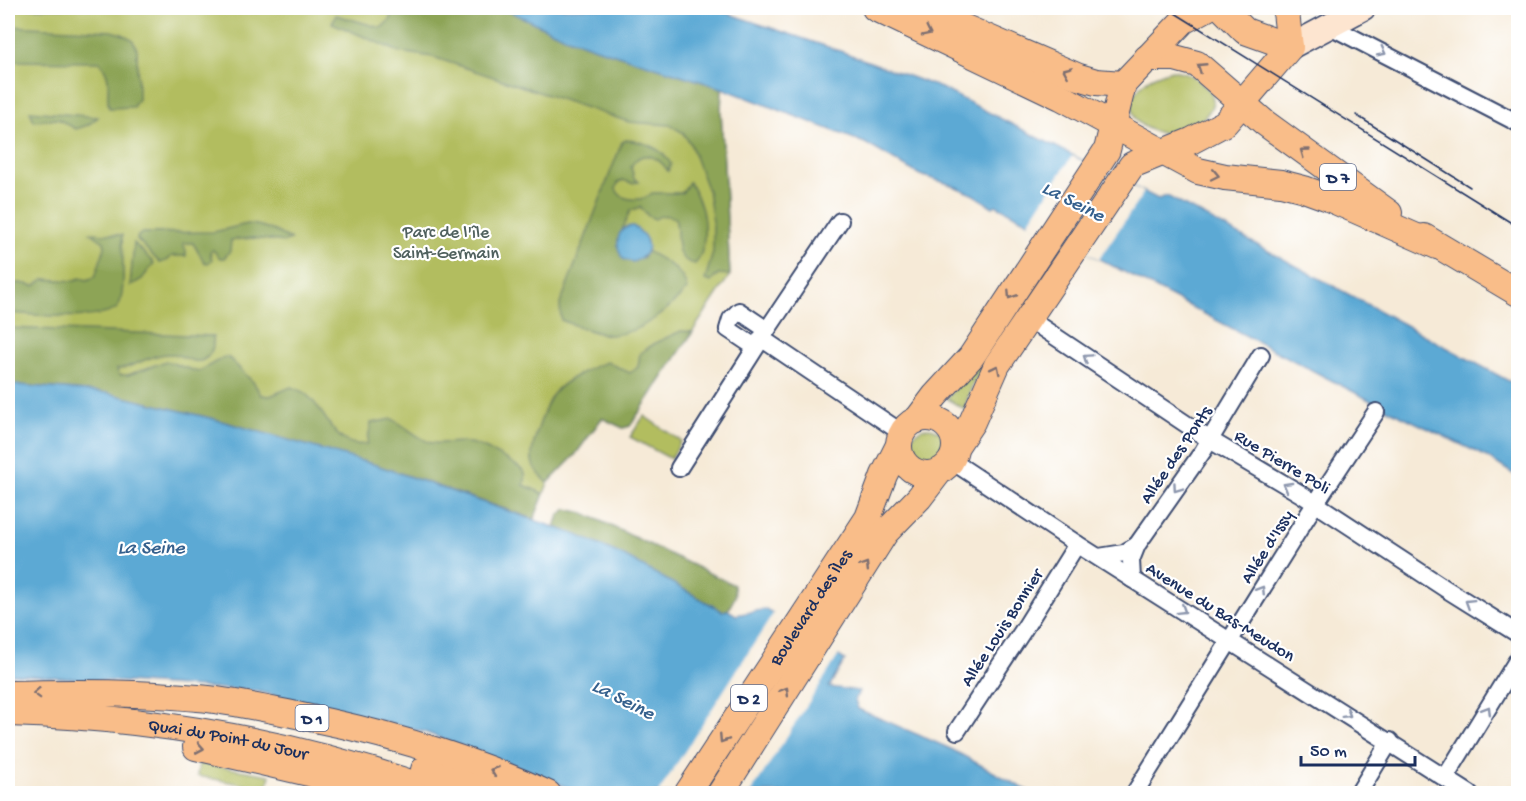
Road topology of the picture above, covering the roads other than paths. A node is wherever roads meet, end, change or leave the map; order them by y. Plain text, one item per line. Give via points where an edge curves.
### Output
1 (875, 8) edge
2 (919, 8) edge
3 (1207, 8) edge
4 (1222, 8) edge
5 (1284, 8) edge
6 (1363, 8) edge
7 (1330, 26) junction
8 (1290, 47) junction
9 (1147, 58) junction
10 (1123, 84) junction
11 (1243, 103) junction
12 (1518, 123) edge
13 (1112, 125) junction
14 (1162, 152) junction
15 (840, 221) dead end
16 (1437, 246) junction
17 (1518, 293) edge
18 (1029, 319) junction
19 (761, 339) junction
20 (1262, 355) dead end
21 (1376, 412) dead end
22 (906, 433) junction
23 (1210, 440) junction
24 (949, 460) junction
25 (679, 468) dead end
26 (1316, 504) junction
27 (1077, 544) junction
28 (1137, 545) junction
29 (1099, 557) junction
30 (1132, 579) junction
31 (1518, 634) edge
32 (1231, 640) junction
33 (1518, 659) edge
34 (66, 692) junction
35 (12, 707) edge
36 (957, 731) dead end
37 (1390, 741) junction
38 (1445, 778) junction
39 (372, 794) edge
40 (443, 794) edge
41 (491, 794) edge
42 (548, 794) edge
43 (687, 794) edge
44 (720, 794) edge
45 (1134, 794) edge
46 (1358, 794) edge
47 (1470, 794) edge

1 -> 13 main road
10 -> 2 main road via 1079,77
3 - 9 main road via 1183,21
4 - 8 main road via 1245,31
5 - 8 main road
6 - 7 main road
7 - 8 main road
7 -> 12 street
8 - 11 main road
9 - 10 main road
11 -> 9 main road via 1197,64 1175,58
10 - 13 main road
11 - 14 main road via 1217,128
16 -> 11 main road, D 7 via 1276,132
13 - 14 main road
13 -> 22 main road, Boulevard des Îles / D 2 via 1107,150 971,357
14 -> 16 main road via 1208,174 1281,183 1326,196
14 - 18 main road, Boulevard des Îles via 1132,165
15 - 19 street
16 - 17 main road, D 7
23 -> 18 street, Rue Pierre Poli
24 -> 18 main road, Boulevard des Îles via 998,366
19 - 22 street
19 - 25 street
20 - 23 street, Allée des Ponts
21 - 26 street, Allée d'Issy
22 - 24 main road via 928,418 948,426 954,435
22 - 24 main road via 900,454 911,470 930,475
22 -> 43 main road, Boulevard des Îles / D 2 via 868,518
26 -> 23 street, Rue Pierre Poli
23 -> 28 street, Allée des Ponts
24 - 27 street, Avenue du Bas-Meudon
44 -> 24 main road, Boulevard des Îles / D 2 via 885,533
31 -> 26 street, Rue Pierre Poli
32 -> 26 street, Allée d'Issy
27 - 29 street, Avenue du Bas-Meudon
27 - 36 street, Allée Louis Bonnier
28 - 29 street via 1124,553
28 - 30 street, Allée des Ponts via 1131,560
29 - 30 street, Avenue du Bas-Meudon
30 -> 32 street, Avenue du Bas-Meudon
32 -> 37 street, Avenue du Bas-Meudon
32 - 45 street, Allée d'Issy
38 -> 33 street
34 -> 35 main road, D 1
34 - 41 main road, D 1 via 80,701 205,715 283,729
42 -> 34 main road, D 1 via 431,748 314,718 200,698
35 -> 39 main road via 49,727 221,752 309,773
35 - 40 main road, Quai du Point du Jour / D 1 via 237,737 326,756
37 - 38 street, Avenue du Bas-Meudon
37 - 46 street
38 - 47 street, Avenue du Bas-Meudon

